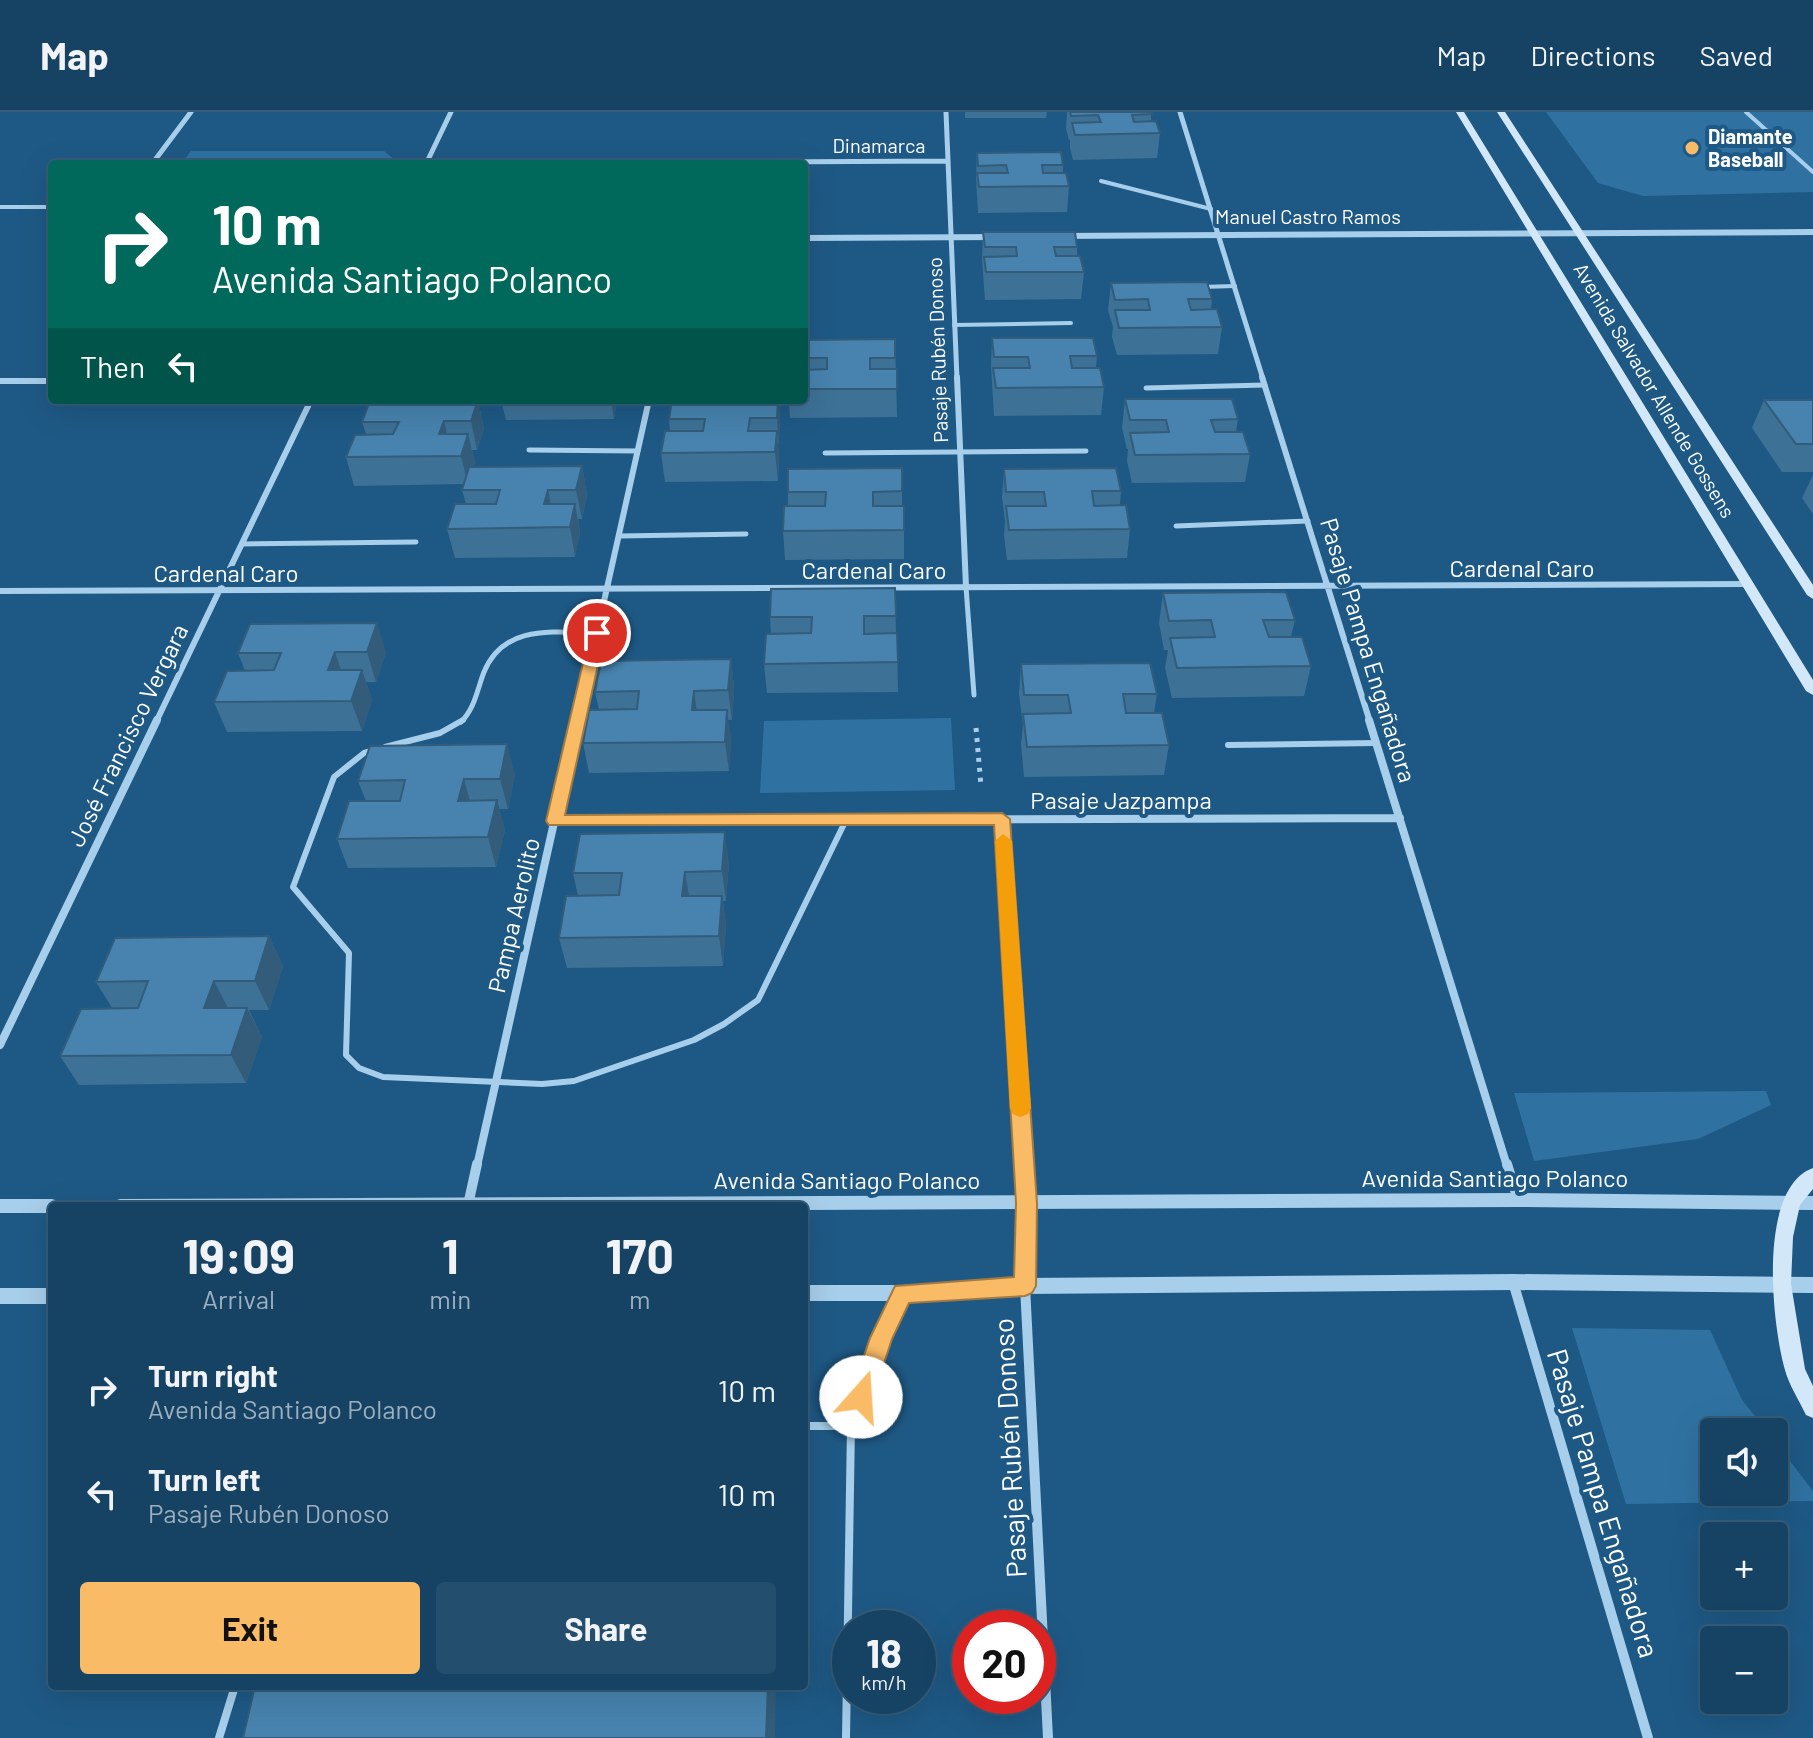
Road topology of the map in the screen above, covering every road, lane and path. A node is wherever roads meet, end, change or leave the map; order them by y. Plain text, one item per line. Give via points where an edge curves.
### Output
1 (191, 112) edge
2 (451, 112) edge
3 (946, 112) edge
4 (1180, 112) edge
5 (1460, 112) edge
6 (1501, 112) edge
7 (1746, 112) edge
8 (155, 160) edge
9 (428, 160) edge
10 (948, 161) junction
11 (808, 162) edge
12 (1813, 172) edge
13 (1101, 181) dead end
14 (0, 207) edge
15 (48, 207) edge
16 (1211, 209) junction
17 (1813, 232) edge
18 (1533, 233) junction
19 (1580, 233) junction
20 (1219, 235) junction
21 (1045, 236) edge
22 (951, 237) junction
23 (1014, 237) edge
24 (808, 238) edge
25 (1235, 286) junction
26 (1188, 287) edge
27 (1071, 323) dead end
28 (954, 325) junction
29 (0, 381) edge
30 (48, 381) edge
31 (1265, 385) junction
32 (1146, 388) dead end
33 (309, 404) edge
34 (648, 404) edge
35 (529, 450) dead end
36 (960, 450) junction
37 (638, 451) junction
38 (1086, 451) dead end
39 (825, 453) dead end
40 (1308, 521) junction
41 (1176, 526) dead end
42 (746, 534) dead end
43 (619, 536) junction
44 (416, 542) dead end
45 (242, 544) junction
46 (1748, 584) junction
47 (1327, 586) junction
48 (966, 587) junction
49 (607, 588) junction
50 (220, 589) junction
51 (0, 591) edge
52 (1813, 595) edge
53 (597, 633) junction
54 (1813, 691) edge
55 (974, 695) joint
56 (1376, 743) junction
57 (1228, 745) dead end
58 (1400, 818) junction
59 (983, 819) junction
60 (1002, 819) junction
61 (846, 820) junction
62 (555, 821) junction
63 (0, 1045) edge
64 (496, 1084) junction
65 (1813, 1176) edge
66 (1518, 1200) junction
67 (469, 1202) edge
68 (1791, 1202) junction
69 (1027, 1203) junction
70 (1813, 1203) edge
71 (808, 1204) edge
72 (0, 1206) edge
73 (48, 1206) edge
74 (1513, 1282) junction
75 (1781, 1284) junction
76 (1813, 1285) edge
77 (1025, 1286) junction
78 (808, 1293) edge
79 (902, 1293) junction
80 (0, 1296) edge
81 (48, 1296) edge
82 (1813, 1408) edge
83 (808, 1426) edge
84 (851, 1426) junction
85 (234, 1690) edge
86 (219, 1738) edge
87 (846, 1738) edge
88 (1048, 1738) edge
89 (1648, 1738) edge

1 - 8 street
2 - 9 street
3 - 10 street, Pasaje Rubén Donoso
4 - 16 street, Pasaje Pampa Engañadora
5 - 18 main road, Avenida Salvador Allende Gossens
6 - 19 main road, Avenida Salvador Allende Gossens
7 - 12 lane
10 - 11 street, Dinamarca
10 - 22 street, Pasaje Rubén Donoso
13 - 16 lane
14 - 15 street
16 - 20 street, Pasaje Pampa Engañadora
17 - 19 street, Manuel Castro Ramos
18 - 19 street, Manuel Castro Ramos
18 - 20 street, Manuel Castro Ramos
18 - 46 main road, Avenida Salvador Allende Gossens
19 - 52 main road, Avenida Salvador Allende Gossens
20 - 21 street, Manuel Castro Ramos
20 - 25 street, Pasaje Pampa Engañadora
22 - 23 street
22 - 24 street
22 - 28 street, Pasaje Rubén Donoso
25 - 26 lane
25 - 31 street, Pasaje Pampa Engañadora
27 - 28 lane
28 - 36 street, Pasaje Rubén Donoso
29 - 30 street
31 - 32 lane
31 - 40 street, Pasaje Pampa Engañadora
33 - 45 street, José Francisco Vergara
34 - 37 street, Pampa Aerolito
35 - 37 lane
36 - 38 lane
36 - 39 lane
36 - 48 street, Pasaje Rubén Donoso
37 - 43 street, Pampa Aerolito
40 - 41 lane
40 - 47 street, Pasaje Pampa Engañadora
42 - 43 lane
43 - 49 street, Pampa Aerolito
44 - 45 lane
45 - 50 street, José Francisco Vergara
46 - 47 street, Cardenal Caro
46 - 54 main road, Avenida Salvador Allende Gossens
47 - 48 street, Cardenal Caro
47 - 56 street, Pasaje Pampa Engañadora
48 - 49 street, Cardenal Caro
48 - 55 lane
49 - 50 street, Cardenal Caro
49 - 53 street, Pampa Aerolito
50 - 51 street, Cardenal Caro
50 - 63 street, José Francisco Vergara
53 - 62 street, Pampa Aerolito
53 - 64 lane via 530,633 506,639 491,655 466,717 452,728 364,753 334,777 293,887 349,953 346,1055 359,1068 383,1077
55 - 59 path
56 - 57 lane
56 - 58 street, Pasaje Pampa Engañadora
58 - 60 street, Pasaje Jazpampa
58 - 66 street, Pasaje Pampa Engañadora
59 - 60 street, Pasaje Jazpampa
59 - 61 street, Pasaje Jazpampa
60 - 69 street, Pasaje Rubén Donoso
61 - 62 street, Pasaje Jazpampa
61 - 64 lane via 758,1000 694,1040 574,1081
62 - 64 street, Pampa Aerolito
64 - 67 street, Pampa Aerolito
65 - 68 main road
66 - 68 street, Avenida Santiago Polanco
66 - 69 street, Avenida Santiago Polanco
68 - 70 street, Avenida Santiago Polanco
68 - 75 main road
69 - 71 street, Avenida Santiago Polanco
69 - 77 street, Pasaje Rubén Donoso
72 - 73 street
74 - 75 street
74 - 77 street
74 - 89 street, Pasaje Pampa Engañadora
75 - 76 street
75 - 82 main road via 1795,1370
77 - 79 street
77 - 88 street, Pasaje Rubén Donoso
78 - 79 street
79 - 84 lane
80 - 81 street
83 - 84 lane
84 - 87 lane
85 - 86 lane

